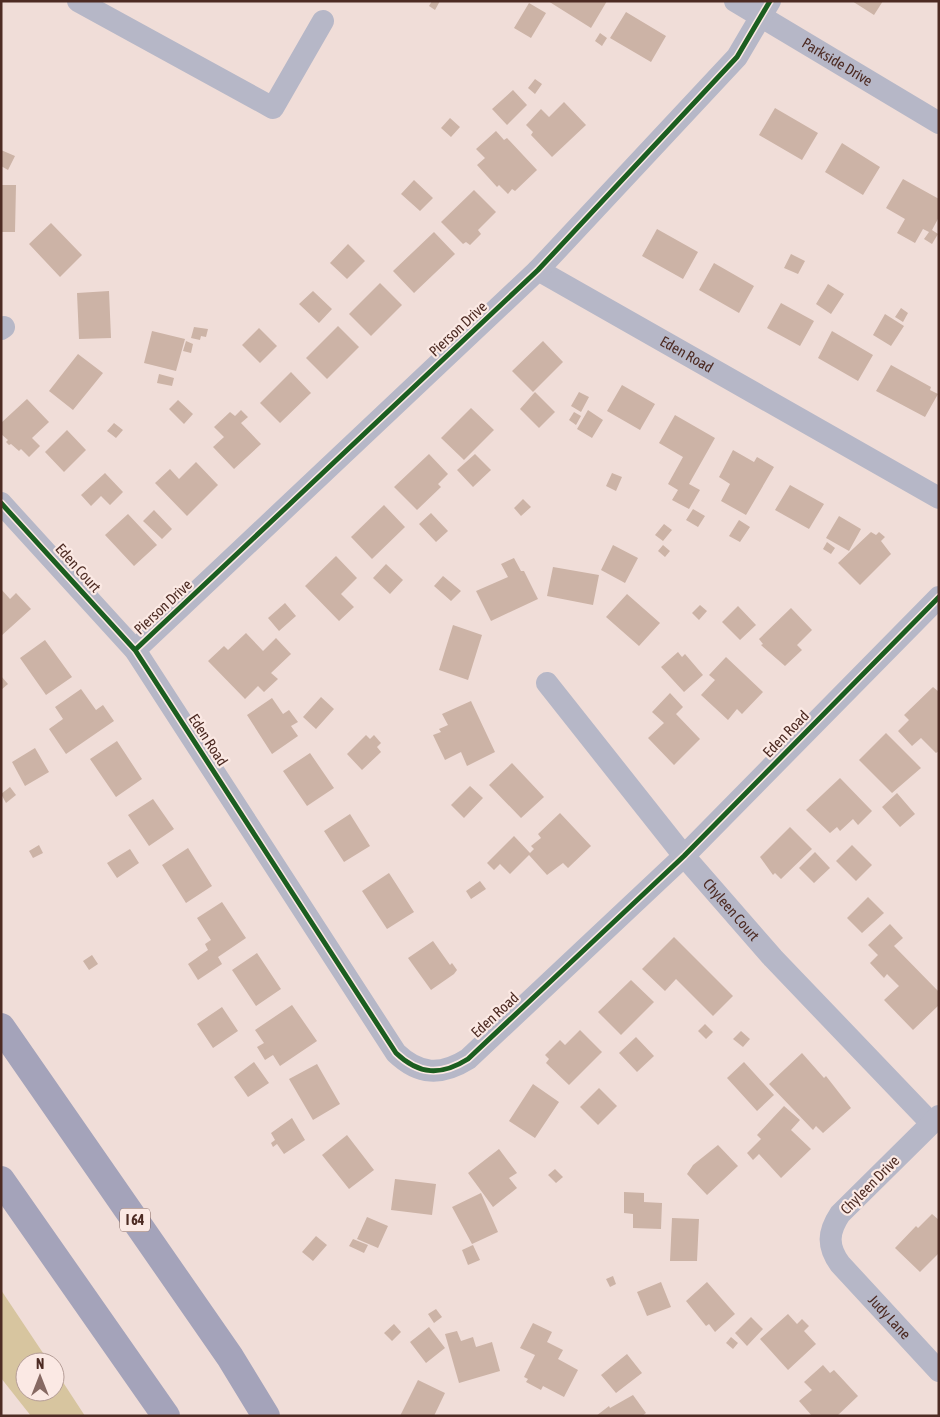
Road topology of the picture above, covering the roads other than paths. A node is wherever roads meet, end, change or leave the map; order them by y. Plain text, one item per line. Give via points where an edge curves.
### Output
1 (78, 1) edge
2 (735, 1) edge
3 (766, 9) edge
4 (323, 20) dead end
5 (939, 124) edge
6 (538, 270) junction
7 (939, 498) edge
8 (1, 503) edge
9 (939, 597) edge
10 (135, 650) junction
11 (547, 683) dead end
12 (684, 856) junction
13 (1, 1027) edge
14 (935, 1120) edge
15 (1, 1180) edge
16 (840, 1264) joint
17 (939, 1371) edge
18 (166, 1416) edge
19 (266, 1416) edge

1 - 4 street via 273,108
2 - 3 street, Parkside Drive
3 - 5 street, Parkside Drive
3 - 6 street, Pierson Drive via 737,57
6 - 7 street, Eden Road
6 - 10 street, Pierson Drive
8 - 10 street, Eden Court
9 - 12 street, Eden Road
10 - 12 street, Eden Road via 396,1053 416,1068 435,1071 468,1059
11 - 12 street, Chyleen Court
12 - 14 street, Chyleen Court via 773,958
13 - 19 highway, I 64 via 230,1357
14 - 16 street, Chyleen Drive via 840,1214 832,1226 832,1252
15 - 18 highway
16 - 17 street, Judy Lane

